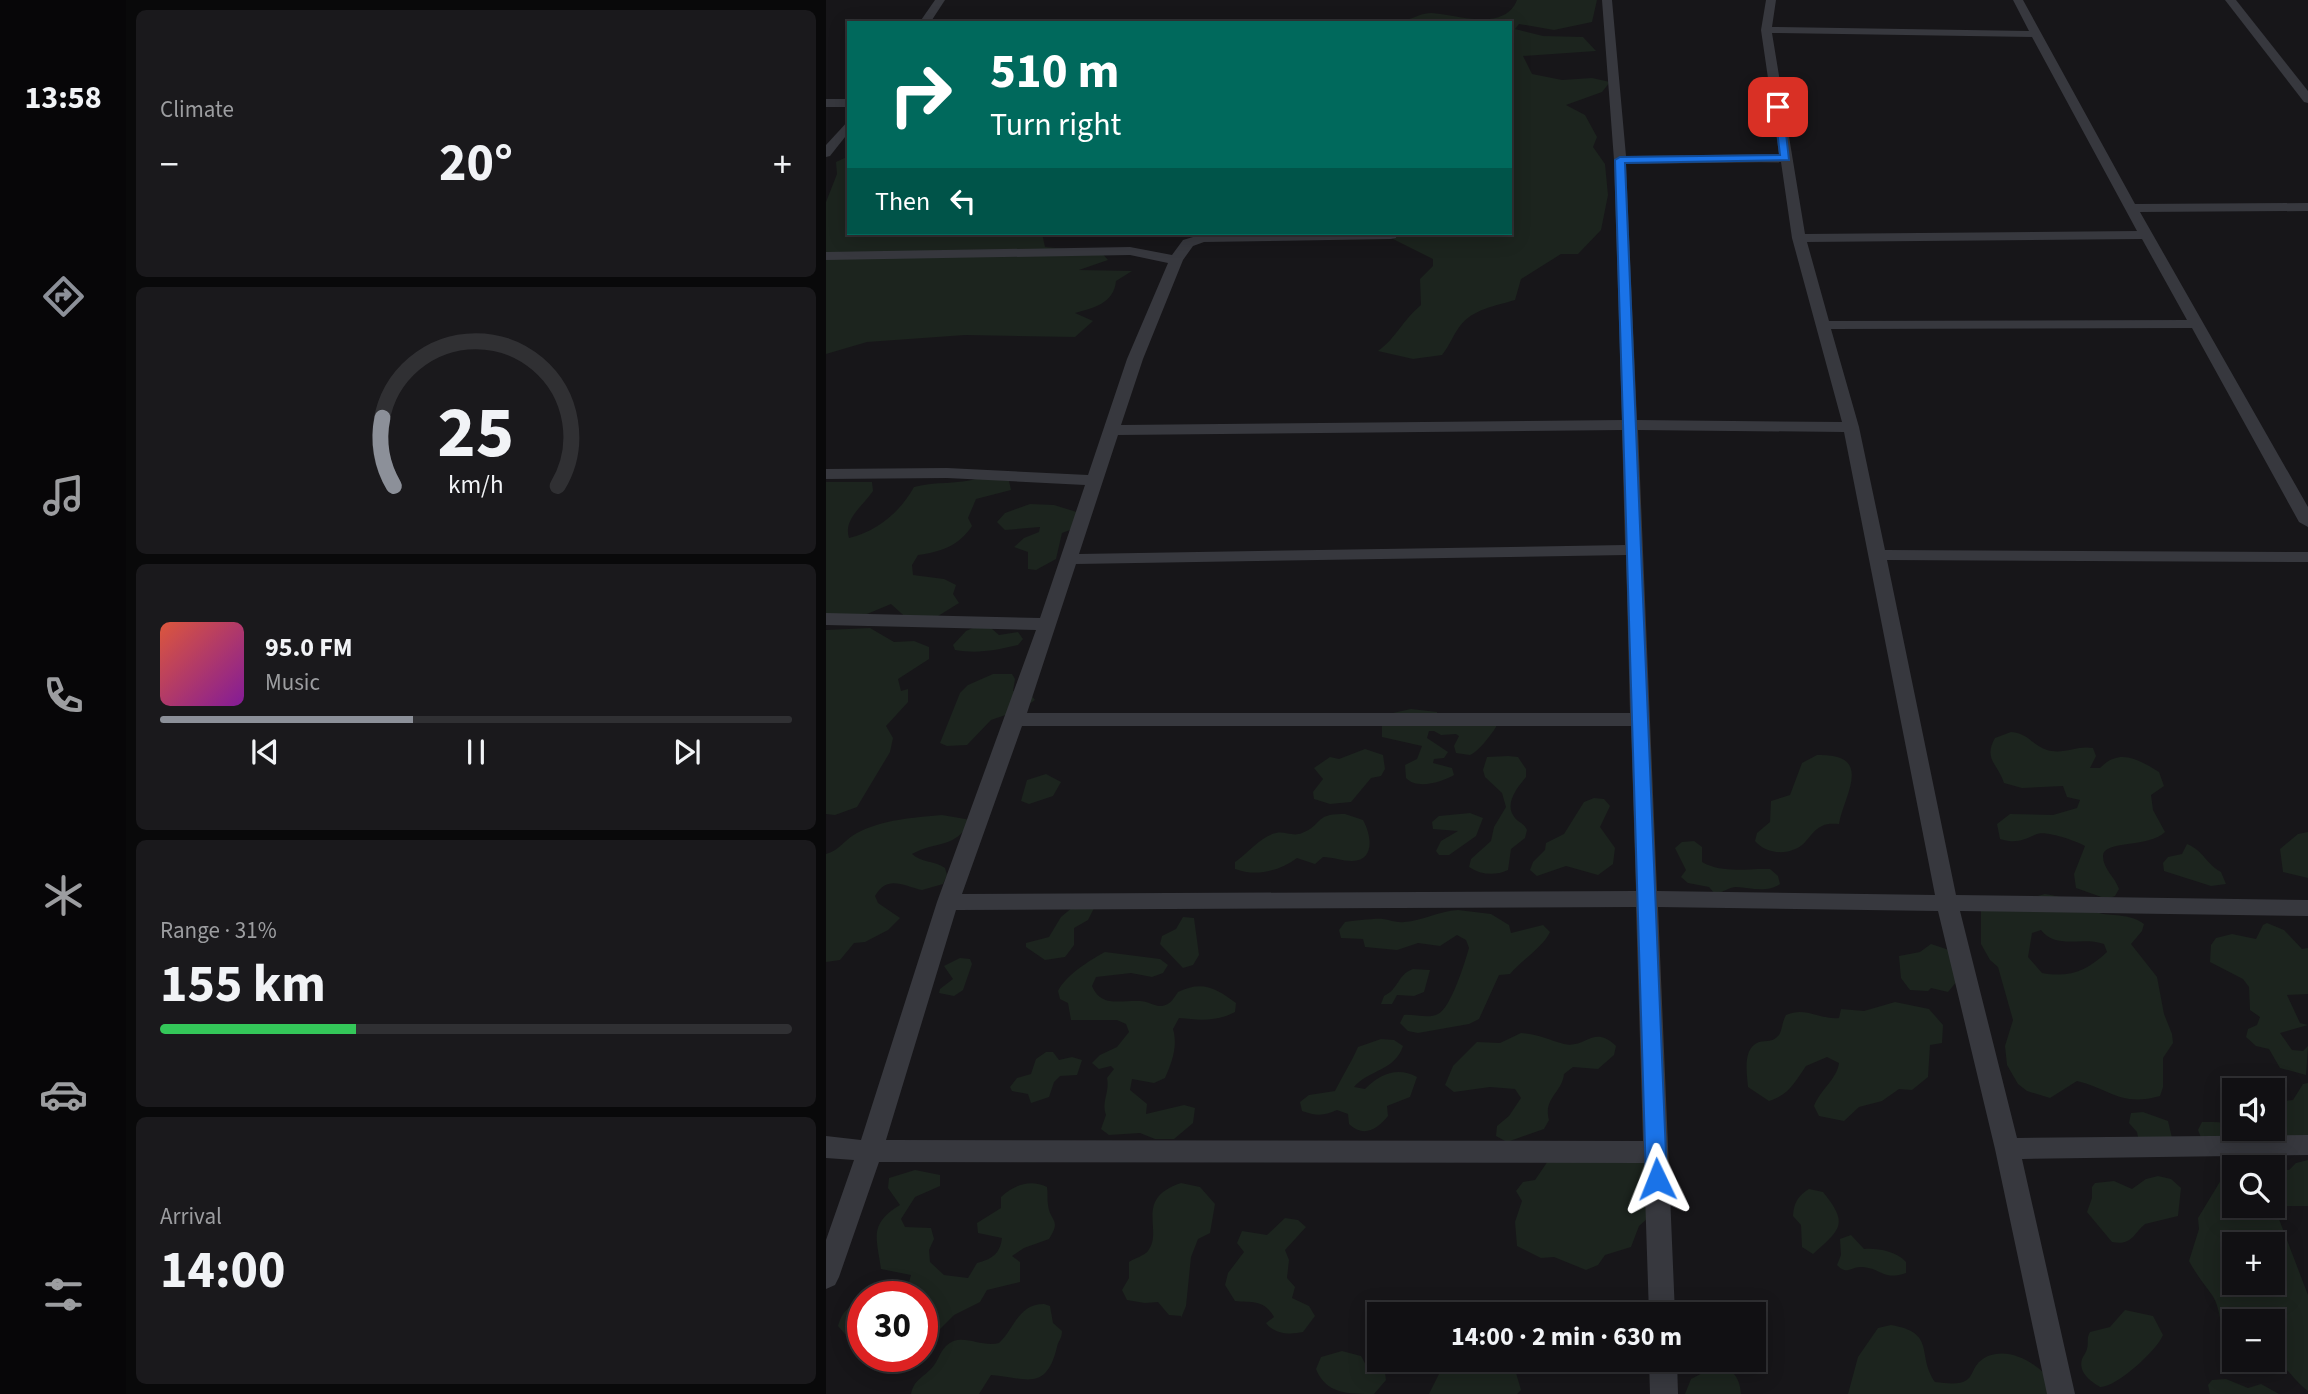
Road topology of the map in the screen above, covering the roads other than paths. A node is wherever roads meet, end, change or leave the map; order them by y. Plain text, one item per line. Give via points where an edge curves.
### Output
1 (940, 0) edge
2 (1606, 0) edge
3 (1771, 0) edge
4 (2018, 0) edge
5 (2230, 0) edge
6 (925, 21) edge
7 (1766, 30) junction
8 (2036, 33) junction
9 (2308, 99) edge
10 (826, 103) edge
11 (847, 103) edge
12 (847, 127) edge
13 (826, 153) edge
14 (1786, 158) junction
15 (1620, 160) junction
16 (2308, 207) edge
17 (2129, 208) junction
18 (1391, 235) dead end
19 (2145, 235) junction
20 (1799, 238) junction
21 (826, 256) edge
22 (1176, 260) junction
23 (2199, 324) junction
24 (1823, 325) junction
25 (1629, 425) junction
26 (1851, 426) junction
27 (1112, 430) junction
28 (826, 474) edge
29 (1094, 480) junction
30 (2308, 522) edge
31 (1634, 550) junction
32 (1879, 555) junction
33 (2308, 557) edge
34 (1067, 559) junction
35 (826, 619) edge
36 (1045, 624) junction
37 (1640, 719) junction
38 (1015, 720) junction
39 (1646, 899) junction
40 (948, 902) junction
41 (1947, 902) junction
42 (2308, 908) edge
43 (2308, 1145) edge
44 (826, 1147) edge
45 (2007, 1149) junction
46 (870, 1151) junction
47 (1656, 1152) junction
48 (826, 1276) edge
49 (1661, 1302) edge
50 (1663, 1372) edge
51 (1664, 1394) edge
52 (2061, 1394) edge

1 - 6 street
2 - 15 street
3 - 7 street
4 - 8 street
5 - 9 street
7 - 8 street
7 - 14 street
8 - 17 street
10 - 11 street
12 - 13 street
14 - 15 street
14 - 20 street
15 - 25 street
16 - 17 street
17 - 19 street
18 - 22 street via 1203,239 1188,243
19 - 20 street
19 - 23 street
20 - 24 street
21 - 22 street via 1130,251
22 - 27 street
23 - 24 street
23 - 30 street
24 - 26 street
25 - 26 street
25 - 27 street
25 - 31 street
26 - 32 street
27 - 29 street
28 - 29 street via 947,472
29 - 34 street
31 - 34 street
31 - 37 street
32 - 33 street
32 - 41 street
34 - 36 street
35 - 36 street
36 - 38 street
37 - 38 street
37 - 39 street
38 - 40 street
39 - 40 street
39 - 41 street
39 - 47 street
40 - 46 street
41 - 42 street
41 - 45 street
43 - 45 street
44 - 46 street
45 - 52 street
46 - 47 street
46 - 48 street
47 - 49 street
50 - 51 street

